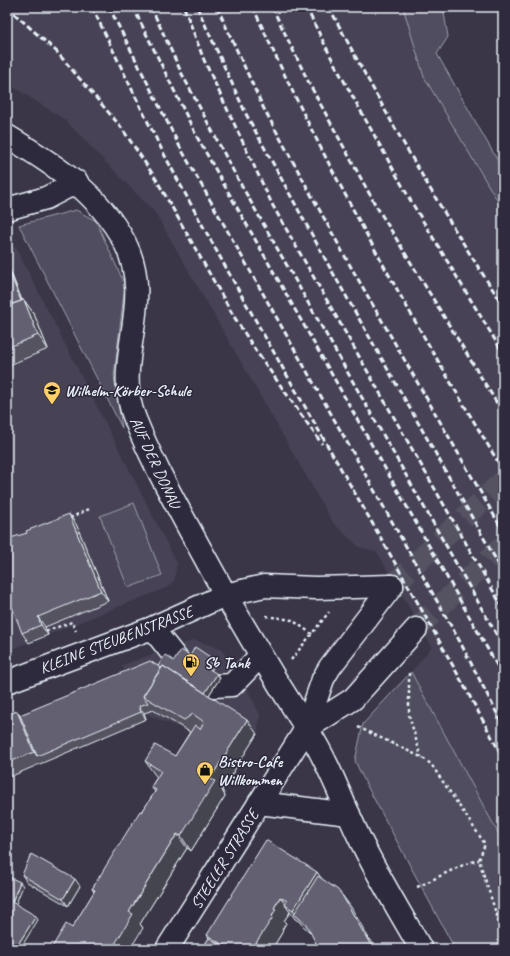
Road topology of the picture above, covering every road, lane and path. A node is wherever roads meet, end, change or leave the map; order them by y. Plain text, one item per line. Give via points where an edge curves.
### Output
1 (7, 136) edge
2 (77, 182) junction
3 (7, 209) edge
4 (90, 509) dead end
5 (69, 518) edge
6 (349, 587) junction
7 (224, 595) junction
8 (262, 615) dead end
9 (72, 622) dead end
10 (152, 628) junction
11 (416, 629) tunnel mouth
12 (46, 631) edge
13 (312, 634) junction
14 (261, 655) junction
15 (179, 662) edge
16 (408, 670) dead end
17 (274, 678) junction
18 (7, 682) edge
19 (214, 686) edge
20 (358, 727) dead end
21 (306, 729) junction
22 (421, 757) junction
23 (259, 803) junction
24 (349, 814) junction
25 (480, 860) junction
26 (417, 887) dead end
27 (503, 935) edge
28 (167, 949) edge
29 (421, 949) edge

1 - 2 street, AUF DER DONAU
2 - 3 street via 46,198
2 - 7 street, AUF DER DONAU via 106,214 124,242 134,265 138,287 128,396 138,427 168,490
4 - 5 path
6 - 7 street via 264,586
6 - 13 path
6 - 21 street, STEELER STRASSE via 392,586 330,667 323,679
7 - 10 street, KLEINE STEUBENSTRASSE
7 - 14 street, AUF DER DONAU
8 - 13 path via 292,620
9 - 12 path
10 - 15 street
10 - 18 street, KLEINE STEUBENSTRASSE
11 - 21 street, STEELER STRASSE via 353,699
13 - 17 path
14 - 17 street, AUF DER DONAU
14 - 19 street via 232,685
16 - 22 path via 409,715
17 - 21 street, AUF DER DONAU
20 - 22 path
21 - 23 street, STEELER STRASSE
21 - 24 street, AUF DER DONAU
22 - 25 path via 431,764 485,844
23 - 24 street
23 - 28 street, STEELER STRASSE
24 - 29 street, AUF DER DONAU via 359,838
25 - 26 path via 466,863
25 - 27 path

